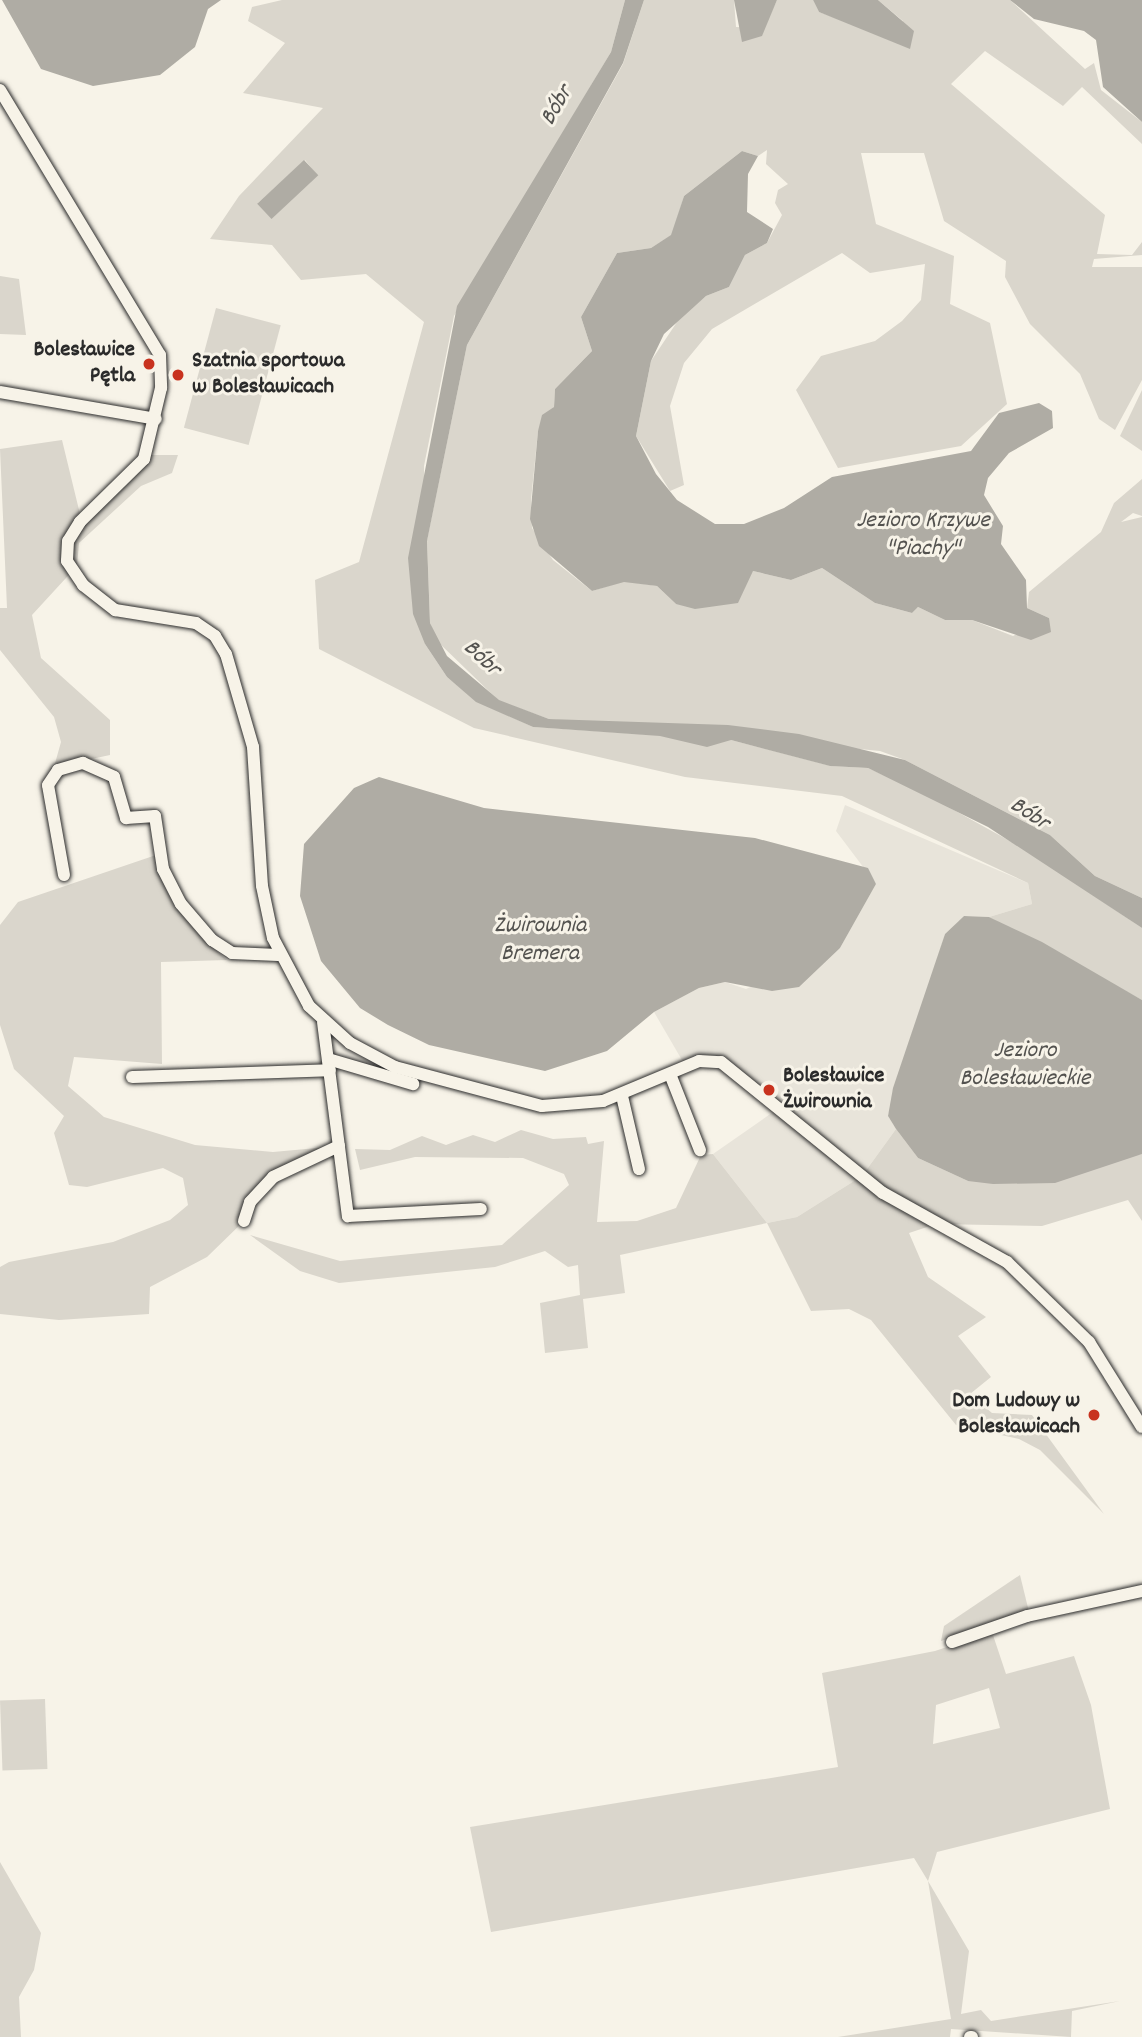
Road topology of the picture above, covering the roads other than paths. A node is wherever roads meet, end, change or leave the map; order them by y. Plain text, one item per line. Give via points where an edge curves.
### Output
1 (0, 90) edge
2 (0, 393) edge
3 (156, 419) junction
4 (64, 875) dead end
5 (278, 955) junction
6 (323, 1021) junction
7 (329, 1065) junction
8 (670, 1074) junction
9 (132, 1077) dead end
10 (413, 1084) dead end
11 (622, 1096) junction
12 (339, 1146) junction
13 (700, 1150) dead end
14 (639, 1170) dead end
15 (481, 1209) dead end
16 (244, 1221) dead end
17 (1142, 1427) edge
18 (1142, 1591) edge
19 (952, 1642) dead end

1 - 3 street via 153,340 162,379
2 - 3 street
3 - 5 street via 144,459 80,522 68,541 67,561 83,585 114,610 203,626 226,654 253,747 262,886
4 - 5 street via 48,785 58,770 83,763 114,777 126,818 155,816 163,869 181,904 212,940 232,953
5 - 6 street
6 - 7 street
6 - 11 street via 395,1067 521,1103 569,1107
7 - 9 street
7 - 10 street
7 - 12 street
8 - 11 street
8 - 13 street
8 - 17 street via 699,1061 721,1062 883,1193 999,1256 1089,1342
11 - 14 street
12 - 15 street via 348,1216
12 - 16 street via 273,1177 250,1202
18 - 19 street via 1027,1616

